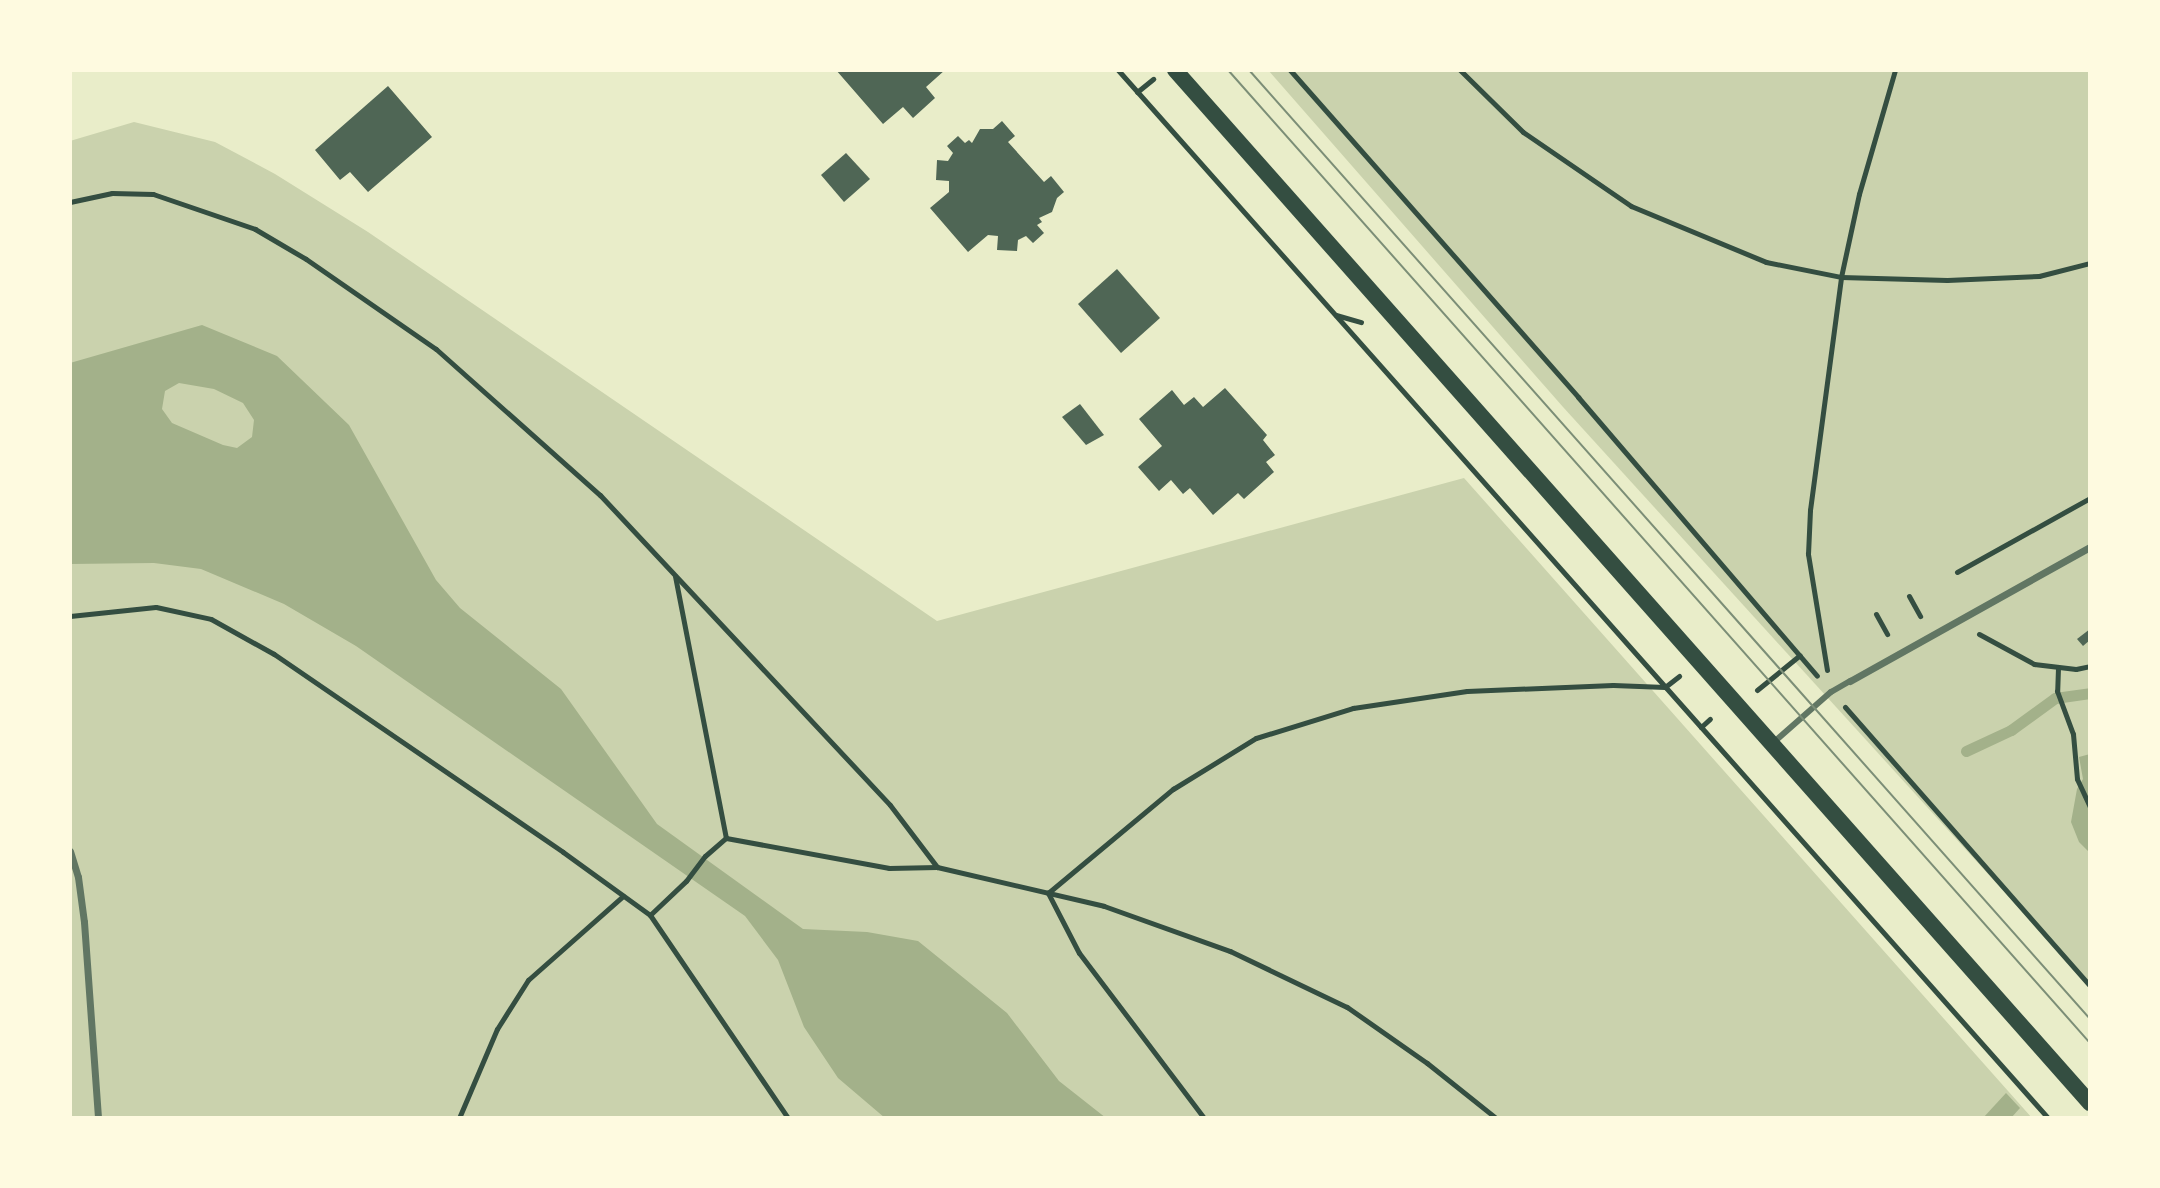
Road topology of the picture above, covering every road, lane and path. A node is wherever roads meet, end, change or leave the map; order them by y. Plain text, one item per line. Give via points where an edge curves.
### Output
1 (1118, 70) edge
2 (1175, 70) edge
3 (1290, 70) edge
4 (1460, 70) edge
5 (1895, 70) edge
6 (1157, 76) dead end
7 (1137, 92) junction
8 (70, 202) edge
9 (2090, 263) edge
10 (1841, 277) junction
11 (2090, 498) edge
12 (2090, 547) edge
13 (1957, 572) dead end
14 (675, 575) junction
15 (70, 616) edge
16 (1971, 629) dead end
17 (1800, 655) junction
18 (2090, 666) edge
19 (2058, 668) junction
20 (1680, 676) dead end
21 (1850, 681) joint
22 (1665, 687) junction
23 (1757, 690) dead end
24 (1831, 692) junction
25 (1710, 719) dead end
26 (1701, 727) junction
27 (1771, 745) junction
28 (2090, 809) edge
29 (2090, 828) edge
30 (726, 838) junction
31 (70, 851) edge
32 (937, 867) junction
33 (1048, 893) junction
34 (623, 896) junction
35 (650, 915) junction
36 (2090, 986) edge
37 (2090, 1103) edge
38 (98, 1118) edge
39 (459, 1118) edge
40 (788, 1118) edge
41 (1204, 1118) edge
42 (1496, 1118) edge
43 (2048, 1118) edge

1 - 7 path
2 - 27 main road
3 - 17 path
4 - 10 path via 1523,132 1631,206 1766,262
5 - 10 path
6 - 7 path
7 - 22 path
8 - 14 path via 112,193 153,194 255,229 306,259 436,349 600,495
9 - 10 path via 2039,276
10 - 24 path via 1808,554
11 - 13 path
12 - 21 street
14 - 30 path
14 - 32 path via 890,805
15 - 34 path via 156,607 211,619 383,726
16 - 19 path via 2034,664
17 - 23 path
17 - 24 path
18 - 19 path
19 - 28 path via 2057,691 2073,734 2077,779
20 - 22 path
21 - 24 lane
22 - 26 path
22 - 33 path via 1467,691 1353,708 1256,738 1173,789
24 - 27 lane
24 - 36 path
25 - 26 path
26 - 43 path
27 - 37 main road
28 - 29 path
30 - 32 path via 889,868
30 - 35 path
31 - 38 street via 84,922
32 - 33 path
33 - 41 path via 1079,953
33 - 42 path via 1104,906 1230,951 1347,1007
34 - 35 path
34 - 39 path via 528,980 497,1029
35 - 40 path

